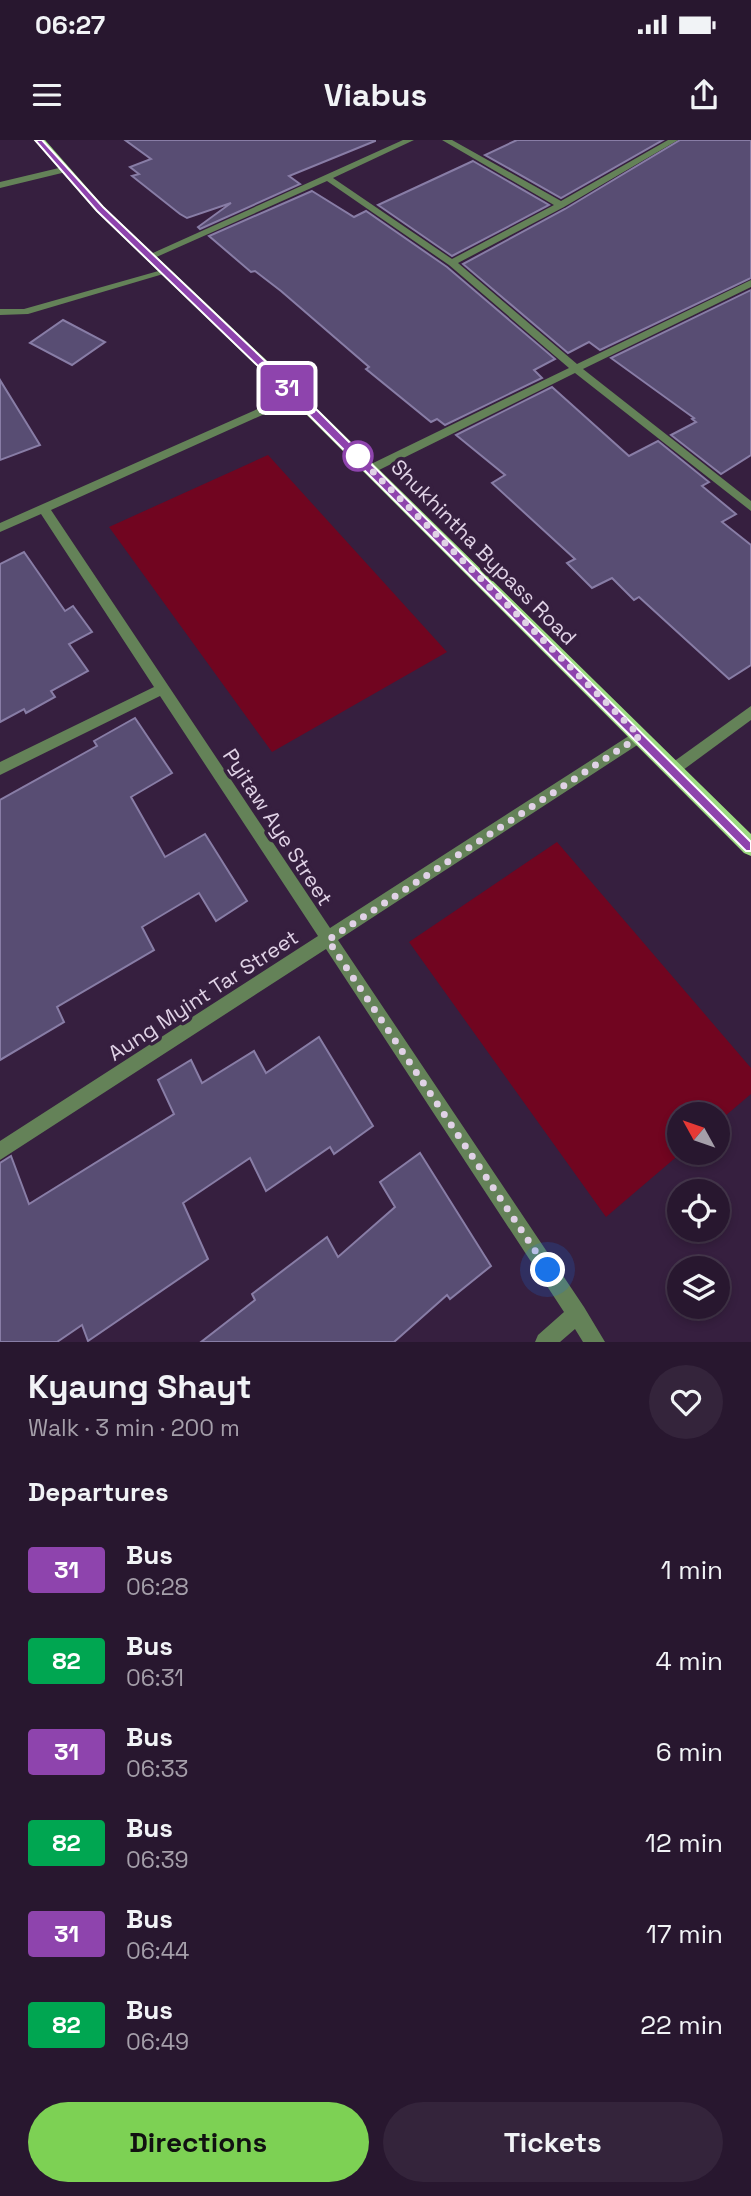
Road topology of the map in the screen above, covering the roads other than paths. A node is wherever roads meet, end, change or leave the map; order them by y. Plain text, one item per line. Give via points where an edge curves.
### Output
1 (39, 140) edge
2 (410, 140) edge
3 (446, 140) edge
4 (674, 140) edge
5 (63, 170) junction
6 (327, 177) junction
7 (0, 185) edge
8 (561, 205) junction
9 (149, 257) junction
10 (453, 263) junction
11 (165, 272) junction
12 (751, 283) edge
13 (0, 312) edge
14 (575, 368) junction
15 (296, 396) junction
16 (370, 469) junction
17 (751, 507) edge
18 (44, 509) junction
19 (0, 528) edge
20 (162, 689) junction
21 (751, 712) edge
22 (640, 736) junction
23 (0, 769) edge
24 (674, 769) junction
25 (751, 847) edge
26 (328, 940) junction
27 (0, 1151) edge
28 (577, 1314) junction
29 (545, 1342) edge
30 (595, 1342) edge

1 - 5 main road, Shukhintha Bypass Road
2 - 6 street
3 - 8 street
4 - 8 street
5 - 7 street
5 - 9 main road, Shukhintha Bypass Road
6 - 9 street
6 - 10 street
8 - 10 street
9 - 11 main road, Shukhintha Bypass Road
10 - 14 street
11 - 13 street via 24,312
11 - 15 main road, Shukhintha Bypass Road
12 - 14 street
14 - 16 street
14 - 17 street
15 - 16 main road, Shukhintha Bypass Road
15 - 18 street
16 - 22 main road, Shukhintha Bypass Road
18 - 19 street
18 - 20 street, Pyitaw Aye Street
20 - 23 street
20 - 26 street, Pyitaw Aye Street
21 - 24 street
22 - 24 main road, Shukhintha Bypass Road
22 - 26 street, Aung Myint Tar Street
24 - 25 main road, Shukhintha Bypass Road
26 - 27 street, Aung Myint Tar Street
26 - 28 street, Pyitaw Aye Street
28 - 29 street
28 - 30 street, Pyitaw Aye Street

